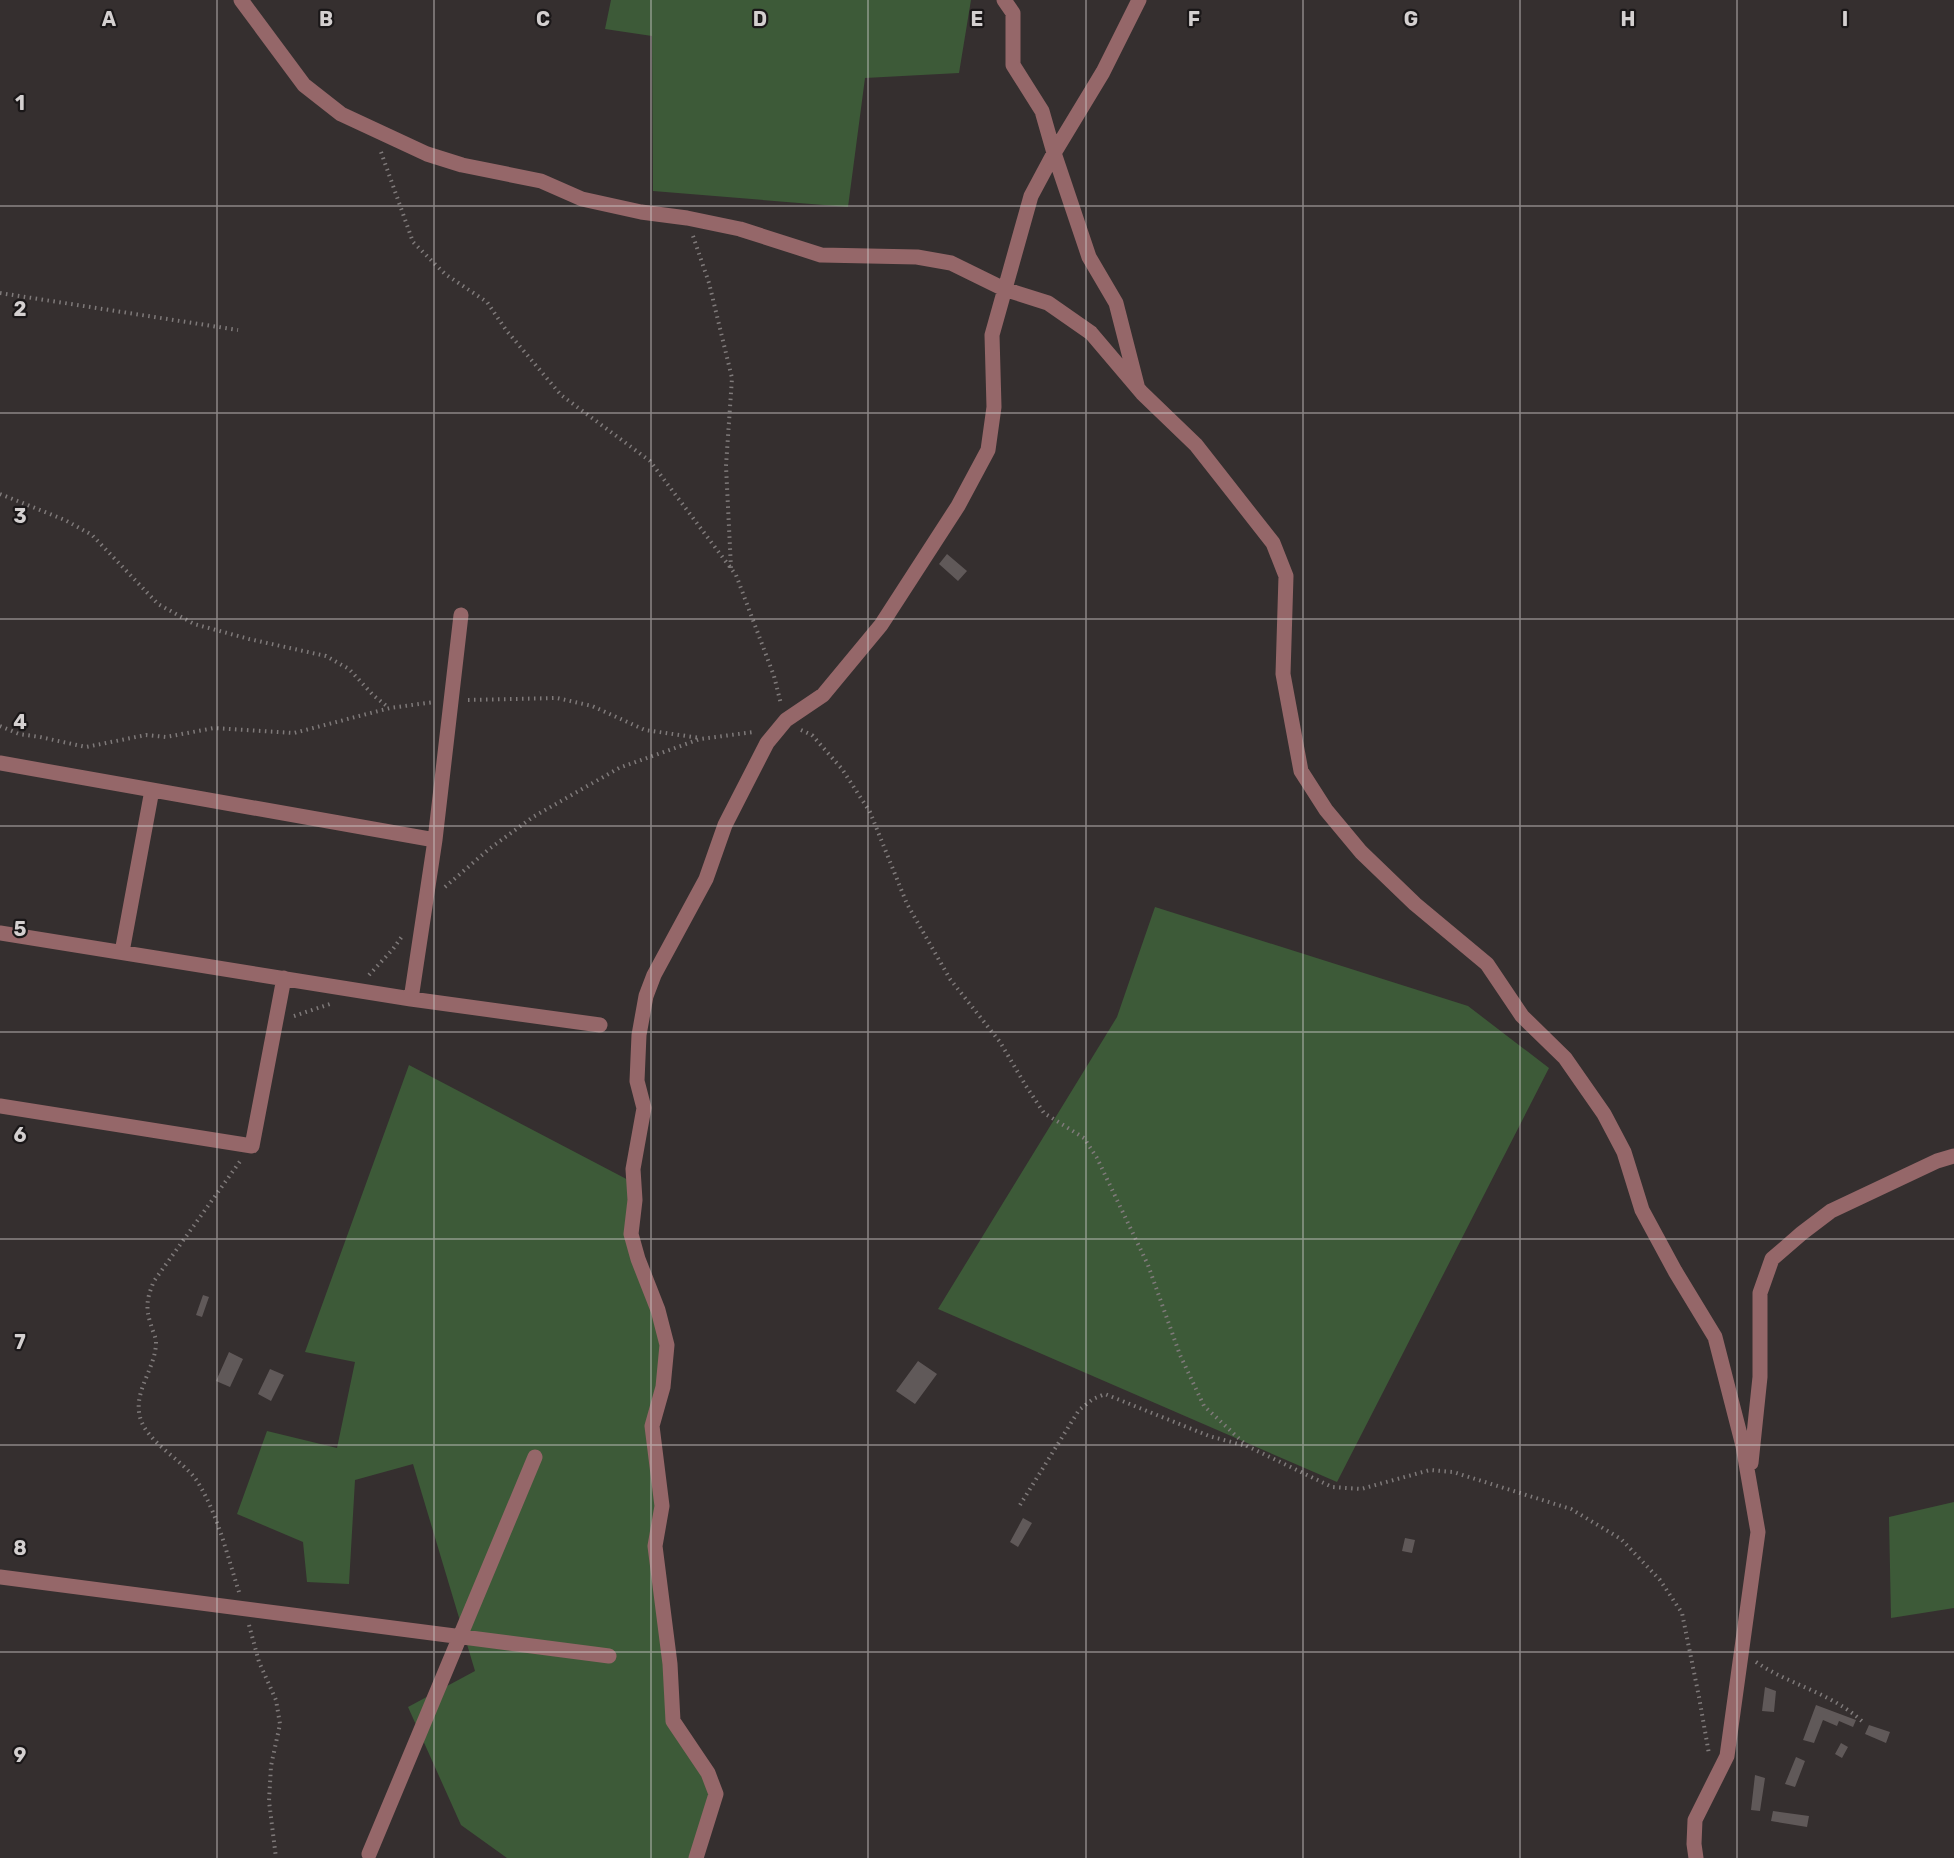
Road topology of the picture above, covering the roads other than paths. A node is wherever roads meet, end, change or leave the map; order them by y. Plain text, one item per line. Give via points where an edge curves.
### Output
1 (241, 0) edge
2 (1004, 0) edge
3 (1139, 0) edge
4 (1054, 153) junction
5 (1004, 289) junction
6 (1138, 388) junction
7 (461, 615) dead end
8 (0, 764) edge
9 (152, 790) junction
10 (435, 840) junction
11 (0, 933) edge
12 (122, 952) junction
13 (284, 978) junction
14 (411, 999) junction
15 (600, 1025) dead end
16 (0, 1106) edge
17 (1954, 1156) edge
18 (535, 1457) dead end
19 (1749, 1483) junction
20 (0, 1577) edge
21 (460, 1637) junction
22 (609, 1656) dead end
23 (369, 1854) dead end
24 (696, 1858) edge
25 (1696, 1858) edge

1 - 5 street via 304,85 341,114 427,154 541,181 582,199 740,229 821,255 916,257 951,263
2 - 4 street via 1013,13 1013,65 1042,111
3 - 4 street via 1103,72
4 - 5 street via 1031,196
4 - 6 street via 1089,257 1116,303
5 - 6 street via 1048,303 1091,333
5 - 24 street via 992,335 994,407 988,450 958,506 881,625 823,695 786,720 767,743 730,815 706,879 646,996 637,1081 644,1108 633,1169 631,1234 667,1345 663,1387 652,1426 662,1506 655,1546 673,1721 708,1773 716,1794
6 - 19 street via 1196,445 1273,543 1286,576 1283,674 1301,771 1326,810 1361,852 1415,904 1487,964 1522,1016 1564,1058 1604,1114 1624,1152 1642,1210 1715,1337
7 - 10 street
8 - 9 street
9 - 10 street
9 - 12 street
10 - 14 street
11 - 12 street
12 - 13 street
13 - 14 street
13 - 16 street via 252,1146
14 - 15 street
17 - 19 street via 1832,1211 1773,1259 1760,1293 1760,1377
18 - 21 street
19 - 25 street via 1758,1532 1742,1652 1727,1756 1695,1820
20 - 21 street
21 - 22 street
21 - 23 street

